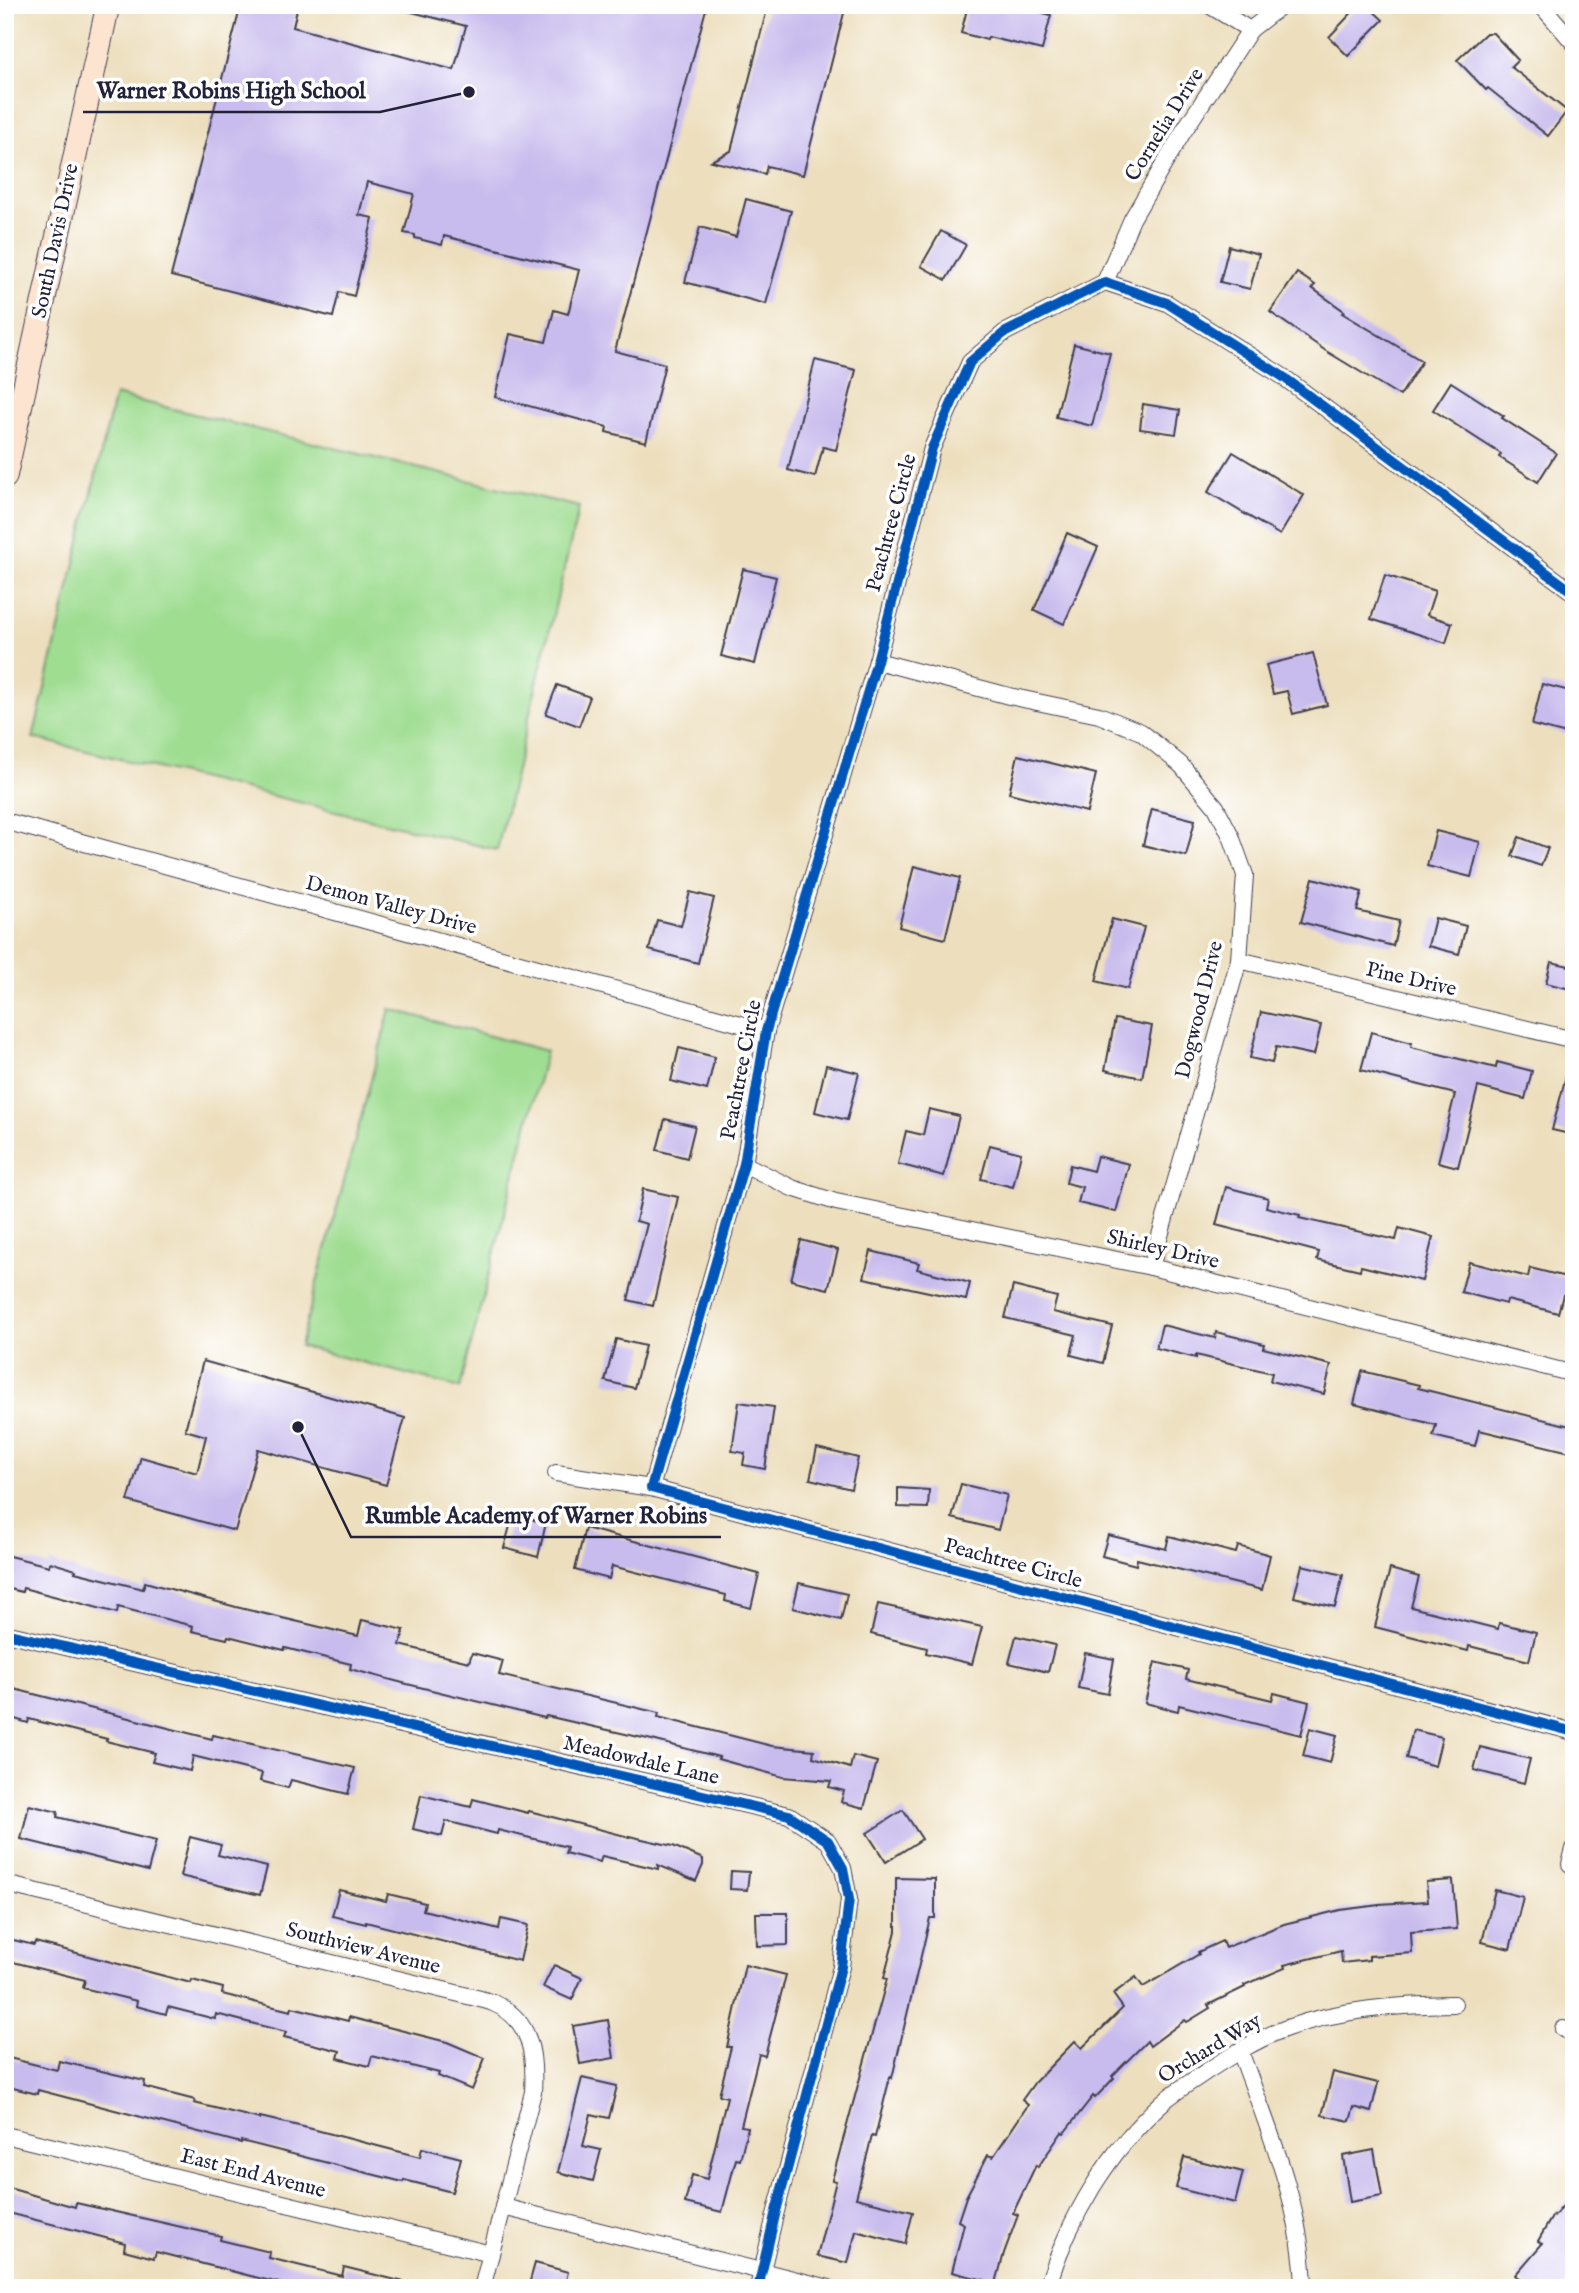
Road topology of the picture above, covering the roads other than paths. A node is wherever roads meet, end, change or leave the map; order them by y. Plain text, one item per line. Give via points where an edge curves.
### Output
1 (108, 5) edge
2 (1209, 5) edge
3 (1282, 5) edge
4 (1541, 5) edge
5 (1250, 30) junction
6 (1574, 43) edge
7 (1105, 282) junction
8 (5, 477) edge
9 (1574, 593) edge
10 (877, 661) junction
11 (5, 821) edge
12 (1239, 960) junction
13 (766, 1031) junction
14 (1574, 1040) edge
15 (744, 1164) junction
16 (1151, 1267) junction
17 (1574, 1374) edge
18 (556, 1473) dead end
19 (651, 1488) junction
20 (5, 1633) edge
21 (1574, 1732) edge
22 (5, 1884) edge
23 (1454, 2004) dead end
24 (1240, 2051) junction
25 (5, 2135) edge
26 (503, 2207) junction
27 (491, 2254) junction
28 (762, 2271) junction
29 (482, 2288) edge
30 (758, 2288) edge
31 (829, 2288) edge
32 (1047, 2288) edge
33 (1304, 2288) edge

1 - 8 street, South Davis Drive
2 - 5 street
3 - 5 street, Cornelia Drive
4 - 6 street
5 - 7 street, Cornelia Drive via 1132,219
7 - 9 street via 1167,303 1282,376
7 - 10 street, Peachtree Circle via 1003,333 970,362 932,447
10 - 12 street, Dogwood Drive via 1099,715 1141,732 1181,765 1216,807 1245,875
10 - 13 street, Peachtree Circle
11 - 13 street, Demon Valley Drive
12 - 14 street, Pine Drive
12 - 16 street, Dogwood Drive
13 - 15 street, Peachtree Circle
15 - 16 street, Shirley Drive via 792,1188 836,1202
15 - 19 street, Peachtree Circle
16 - 17 street, Shirley Drive
18 - 19 street, Peachtree Circle
19 - 21 street, Peachtree Circle
20 - 28 street, Meadowdale Lane via 789,1815 828,1841 843,1868 849,1899 841,1967
22 - 26 street, Southview Avenue via 495,2004 516,2019 532,2044 534,2067 533,2092
23 - 24 street, Orchard Way via 1395,2005 1339,2014 1286,2028
24 - 32 street, Orchard Way via 1164,2100 1130,2136 1073,2218
24 - 33 street via 1287,2179 1304,2259
25 - 27 street, East End Avenue
26 - 27 street, Southview Avenue
26 - 28 street
27 - 29 street, Southview Avenue
28 - 30 street, Meadowdale Lane
28 - 31 street

